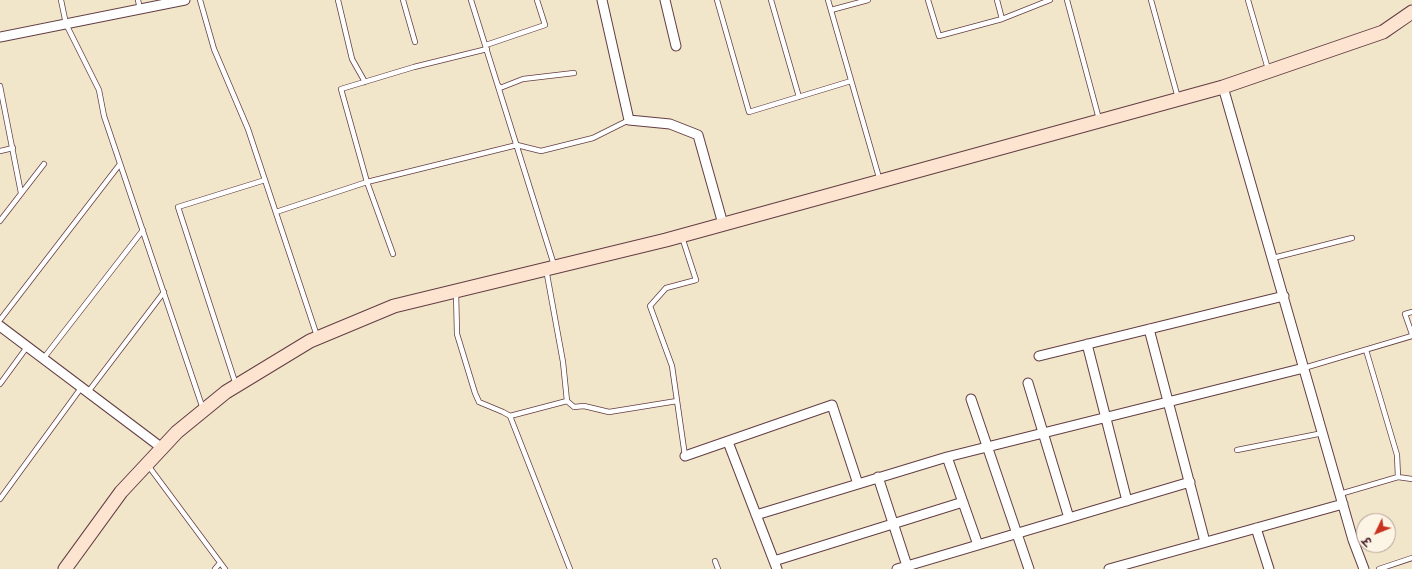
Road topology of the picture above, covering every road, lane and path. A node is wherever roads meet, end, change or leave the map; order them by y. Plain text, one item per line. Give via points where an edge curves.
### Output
1 (61, 0) edge
2 (185, 0) edge
3 (200, 0) edge
4 (338, 0) edge
5 (403, 0) edge
6 (471, 0) edge
7 (537, 0) edge
8 (602, 0) edge
9 (665, 0) edge
10 (717, 0) edge
11 (771, 0) edge
12 (828, 0) edge
13 (868, 0) edge
14 (928, 0) edge
15 (996, 0) edge
16 (1050, 0) edge
17 (1067, 0) edge
18 (1151, 0) edge
19 (1248, 0) edge
20 (139, 5) edge
21 (831, 10) junction
22 (1412, 12) edge
23 (1002, 19) junction
24 (66, 24) junction
25 (0, 37) edge
26 (415, 42) dead end
27 (676, 46) dead end
28 (486, 47) junction
29 (1269, 72) junction
30 (574, 73) dead end
31 (851, 81) junction
32 (365, 82) junction
33 (498, 83) junction
34 (0, 86) edge
35 (1224, 87) junction
36 (799, 97) junction
37 (1, 99) edge
38 (1178, 100) junction
39 (629, 120) junction
40 (1099, 121) junction
41 (517, 145) junction
42 (13, 148) junction
43 (0, 151) edge
44 (44, 164) dead end
45 (120, 164) junction
46 (265, 180) junction
47 (880, 181) junction
48 (367, 182) junction
49 (21, 193) junction
50 (276, 212) junction
51 (0, 221) edge
52 (723, 224) junction
53 (143, 230) junction
54 (682, 235) junction
55 (1352, 238) dead end
56 (393, 254) dead end
57 (1273, 258) junction
58 (551, 268) junction
59 (456, 290) junction
60 (164, 292) junction
61 (1284, 296) junction
62 (1412, 312) edge
63 (0, 320) edge
64 (0, 326) edge
65 (1149, 329) junction
66 (1412, 335) edge
67 (317, 338) junction
68 (1087, 344) junction
69 (27, 347) junction
70 (1366, 350) junction
71 (1040, 356) dead end
72 (43, 359) junction
73 (1304, 368) junction
74 (1028, 383) dead end
75 (0, 384) edge
76 (236, 386) junction
77 (85, 390) junction
78 (971, 399) dead end
79 (567, 401) junction
80 (677, 401) junction
81 (1168, 402) junction
82 (204, 411) junction
83 (510, 416) junction
84 (1106, 418) junction
85 (1044, 433) junction
86 (1323, 433) junction
87 (728, 442) junction
88 (987, 447) junction
89 (162, 448) junction
90 (1237, 450) dead end
91 (685, 456) joint
92 (947, 457) junction
93 (147, 464) junction
94 (878, 477) junction
95 (1398, 477) junction
96 (1412, 479) edge
97 (1190, 482) junction
98 (858, 484) junction
99 (1340, 494) junction
100 (0, 499) edge
101 (1127, 501) junction
102 (963, 502) junction
103 (1343, 504) junction
104 (756, 515) junction
105 (1069, 518) junction
106 (894, 524) junction
107 (1256, 528) junction
108 (1017, 533) junction
109 (1205, 542) junction
110 (978, 545) junction
111 (1412, 558) edge
112 (715, 561) dead end
113 (220, 563) junction
114 (775, 565) edge
115 (1141, 565) edge
116 (908, 567) edge
117 (65, 569) edge
118 (215, 569) edge
119 (225, 569) edge
120 (570, 569) edge
121 (718, 569) edge
122 (897, 569) edge
123 (1029, 569) edge
124 (1109, 569) edge
125 (1270, 569) edge
126 (1364, 569) edge
127 (1379, 569) edge

1 - 24 lane
2 - 20 street
3 - 46 lane via 214,49 248,129
4 - 32 lane via 352,59
5 - 26 lane
6 - 28 lane
7 - 28 lane via 544,25
8 - 39 street
9 - 27 street
10 - 36 lane via 749,112
11 - 36 lane
12 - 21 lane
13 - 21 lane
14 - 23 lane via 939,36
15 - 23 lane
16 - 23 lane
17 - 40 lane
18 - 38 lane
19 - 29 lane
20 - 24 street
21 - 31 lane
22 - 29 street via 1383,32
24 - 25 street
24 - 45 lane via 99,90 104,116
28 - 32 lane
28 - 33 lane
29 - 35 street
30 - 33 lane via 523,79 500,88
31 - 36 lane
31 - 47 lane
32 - 48 lane via 341,89
33 - 41 lane
34 - 37 lane
35 - 38 street
35 - 57 street
37 - 42 lane
38 - 40 street
39 - 41 lane via 593,138 541,151
39 - 52 street via 670,124 698,135
40 - 47 street
41 - 48 lane
41 - 58 lane
42 - 43 lane
42 - 49 lane
44 - 49 lane
45 - 53 lane
45 - 63 lane
46 - 50 lane
46 - 76 lane via 178,207
47 - 52 street
48 - 50 lane
48 - 56 lane
49 - 51 lane
50 - 67 lane
52 - 54 street
53 - 60 lane
53 - 72 lane
54 - 58 street
54 - 80 lane via 696,280 666,288 650,306 672,366
55 - 57 lane
57 - 61 street
58 - 59 street
58 - 79 lane
59 - 67 street via 394,306
59 - 83 lane via 457,334 475,393 479,402
60 - 77 lane
60 - 82 lane
61 - 65 street
61 - 73 street
62 - 66 lane via 1405,314
64 - 69 street
65 - 68 street
65 - 81 street
66 - 70 lane
67 - 76 street
68 - 71 street
68 - 84 street
69 - 72 street
69 - 75 lane
70 - 73 lane
70 - 95 lane via 1397,456
72 - 77 street
73 - 81 street
73 - 86 street
74 - 85 street
76 - 82 street
77 - 89 street
77 - 100 lane
78 - 88 street
79 - 80 lane via 574,407 584,406 609,412
79 - 83 lane
80 - 91 lane
81 - 84 street
81 - 97 street
82 - 89 street via 177,432
83 - 120 lane
84 - 85 street
84 - 101 street
85 - 88 street
85 - 105 street
86 - 90 lane
86 - 99 street
87 - 91 street
87 - 98 street via 832,405
87 - 104 street
88 - 92 street
88 - 108 street
89 - 93 street
92 - 94 street
92 - 102 street
93 - 113 lane
93 - 117 street via 121,492
94 - 98 street
94 - 106 street
95 - 96 lane
95 - 99 lane
97 - 101 street
97 - 109 street
98 - 104 street
99 - 103 street
101 - 105 street
102 - 106 street
102 - 110 street
103 - 107 street
103 - 126 street
104 - 114 street
105 - 108 street
106 - 114 street
106 - 116 street
107 - 109 street
107 - 125 street
108 - 110 street
108 - 123 street
109 - 115 street
110 - 116 street
111 - 127 lane
112 - 121 lane
113 - 118 lane
113 - 119 lane
115 - 124 street
116 - 122 street

